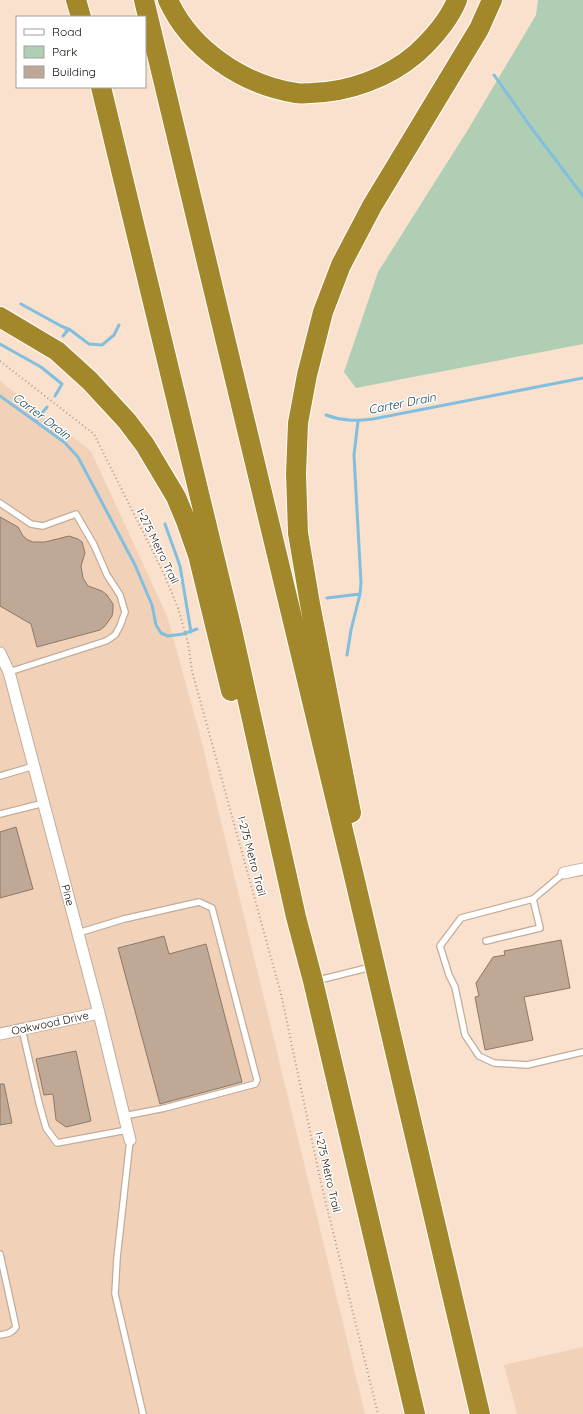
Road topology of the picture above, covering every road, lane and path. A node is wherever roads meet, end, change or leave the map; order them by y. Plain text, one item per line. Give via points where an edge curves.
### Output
1 (76, 0) edge
2 (80, 0) edge
3 (144, 0) edge
4 (168, 0) edge
5 (457, 0) edge
6 (492, 0) edge
7 (81, 16) edge
8 (84, 16) edge
9 (101, 88) edge
10 (0, 317) edge
11 (0, 361) edge
12 (0, 503) edge
13 (0, 653) edge
14 (9, 672) junction
15 (34, 766) junction
16 (0, 776) edge
17 (44, 803) junction
18 (0, 814) edge
19 (583, 869) edge
20 (352, 872) junction
21 (564, 873) joint
22 (533, 899) junction
23 (296, 917) junction
24 (78, 932) junction
25 (486, 941) dead end
26 (375, 966) junction
27 (313, 981) junction
28 (99, 1013) junction
29 (22, 1029) junction
30 (0, 1034) edge
31 (583, 1052) edge
32 (124, 1116) junction
33 (129, 1135) junction
34 (0, 1254) edge
35 (0, 1335) edge
36 (143, 1414) edge
37 (378, 1414) edge
38 (415, 1414) edge
39 (480, 1414) edge

1 - 7 highway
2 - 8 highway
3 - 20 highway
4 - 5 highway via 183,27 199,45 218,60 270,87 297,93 322,93 351,88 385,75 406,62 440,29
6 - 20 highway via 479,29 372,206 341,265 323,312 307,375 300,416 296,474 298,533 351,808 356,845
9 - 23 highway via 232,630
10 - 23 highway via 57,351 90,380 145,445 176,497 198,555 274,861
11 - 37 path, I-275 Metro Trail via 94,434 164,574 178,608 188,643 192,672 281,994 322,1183
12 - 14 lane via 31,524 42,526 76,514 120,595 125,612 115,635 106,641
13 - 14 street, Pine
14 - 15 street, Pine
15 - 16 lane
15 - 17 street, Pine
17 - 18 lane
17 - 24 street, Pine
19 - 21 street
20 - 26 highway
21 - 22 lane
22 - 25 lane via 540,928
22 - 31 lane via 461,918 440,946 448,975 455,987 465,1035 479,1056 494,1063 527,1065
23 - 27 highway
24 - 28 street, Pine
24 - 32 lane via 199,902 212,908 257,1080 255,1084
26 - 27 lane
26 - 39 highway
27 - 38 highway
28 - 29 street, Oakwood Drive
28 - 32 street, Pine
29 - 30 street, Oakwood Drive
29 - 33 lane via 44,1122 57,1143
32 - 33 street, Pine
33 - 36 lane via 115,1294
34 - 35 lane via 16,1327 14,1331

